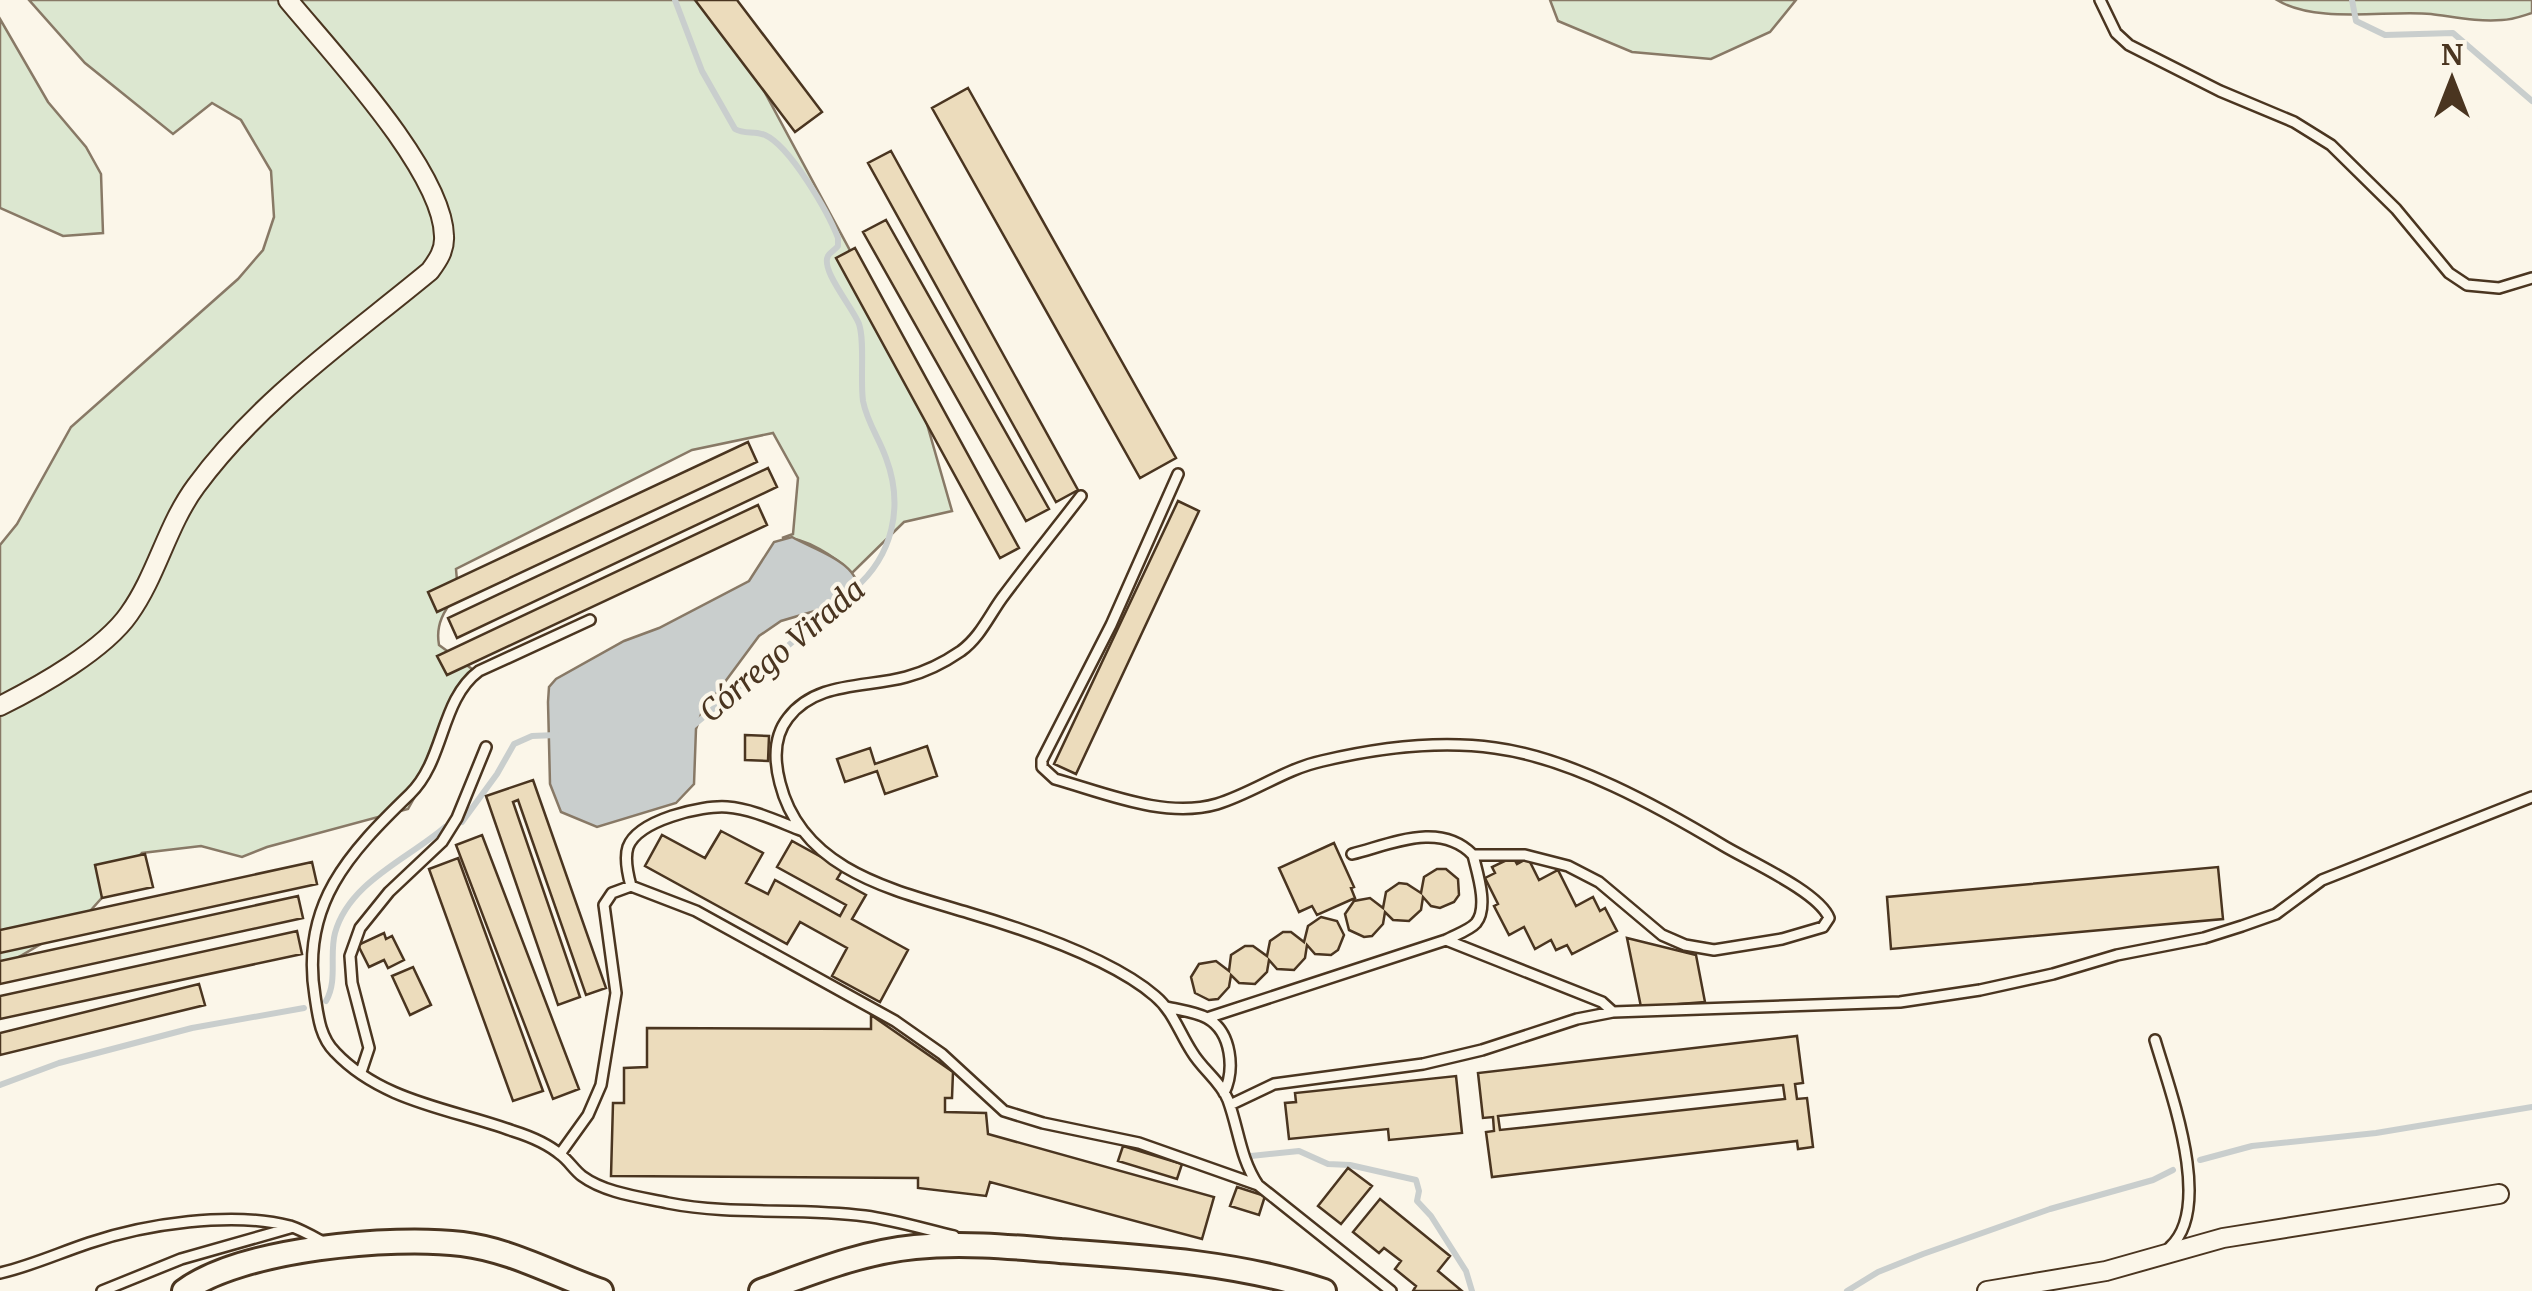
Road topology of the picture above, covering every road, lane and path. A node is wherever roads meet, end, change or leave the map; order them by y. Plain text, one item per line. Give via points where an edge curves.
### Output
1 (288, 0) edge
2 (2100, 0) edge
3 (2532, 278) edge
4 (1178, 474) dead end
5 (1081, 496) dead end
6 (590, 620) dead end
7 (0, 706) edge
8 (486, 748) dead end
9 (2532, 797) edge
10 (803, 830) junction
11 (1352, 854) dead end
12 (1473, 855) junction
13 (632, 886) junction
14 (1446, 940) junction
15 (1167, 1007) junction
16 (1613, 1012) junction
17 (1207, 1018) junction
18 (2155, 1040) dead end
19 (362, 1072) junction
20 (1224, 1092) junction
21 (1230, 1105) junction
22 (560, 1154) junction
23 (1258, 1185) junction
24 (2499, 1194) dead end
25 (292, 1227) junction
26 (1000, 1247) junction
27 (336, 1248) junction
28 (2160, 1256) junction
29 (0, 1273) edge
30 (102, 1291) edge
31 (184, 1291) edge
32 (600, 1291) edge
33 (761, 1291) edge
34 (1324, 1291) edge
35 (1391, 1291) edge
36 (1986, 1291) edge

1 - 7 street via 410,154 442,216 440,256 236,439 195,487 129,614 107,638
2 - 3 lane via 2128,44 2331,145 2458,279 2499,288
4 - 12 lane via 1042,760 1055,778 1170,809 1193,808 1350,755 1427,746 1496,748 1587,776 1690,826 1803,893 1829,918 1782,940 1714,950 1662,935 1568,866 1525,854
5 - 10 lane via 962,650 907,677 820,693 786,720 775,762
6 - 19 lane via 464,682 414,790 336,877 315,930 312,978 322,1034
8 - 19 lane via 442,842 360,928 350,956 369,1048
9 - 16 lane via 2322,880 2276,914 2053,974 1900,1002
10 - 13 lane via 726,807 680,813 636,836 628,848
10 - 15 lane via 835,862 866,880 1046,940 1134,980
11 - 12 lane via 1428,836 1449,837
12 - 14 lane via 1480,916
13 - 22 lane via 604,905 616,993 601,1085
13 - 23 lane via 696,911 895,1021 1004,1111 1139,1143
14 - 16 lane
14 - 17 lane
15 - 17 lane
15 - 20 lane via 1192,1054
16 - 21 lane via 1424,1064 1274,1084
17 - 20 lane via 1226,1041 1231,1066
18 - 28 lane via 2186,1149 2188,1212 2183,1236
19 - 22 lane via 412,1100 512,1130
20 - 21 lane
21 - 23 lane via 1246,1168
22 - 26 lane via 599,1186 670,1203 866,1216
23 - 35 lane
24 - 28 street via 2223,1238
25 - 27 lane
25 - 29 lane via 249,1220 152,1227
25 - 30 lane
26 - 33 street via 915,1247 869,1255
26 - 34 street via 1129,1255
27 - 31 street via 234,1266
27 - 32 street via 463,1244 502,1252
28 - 36 street

